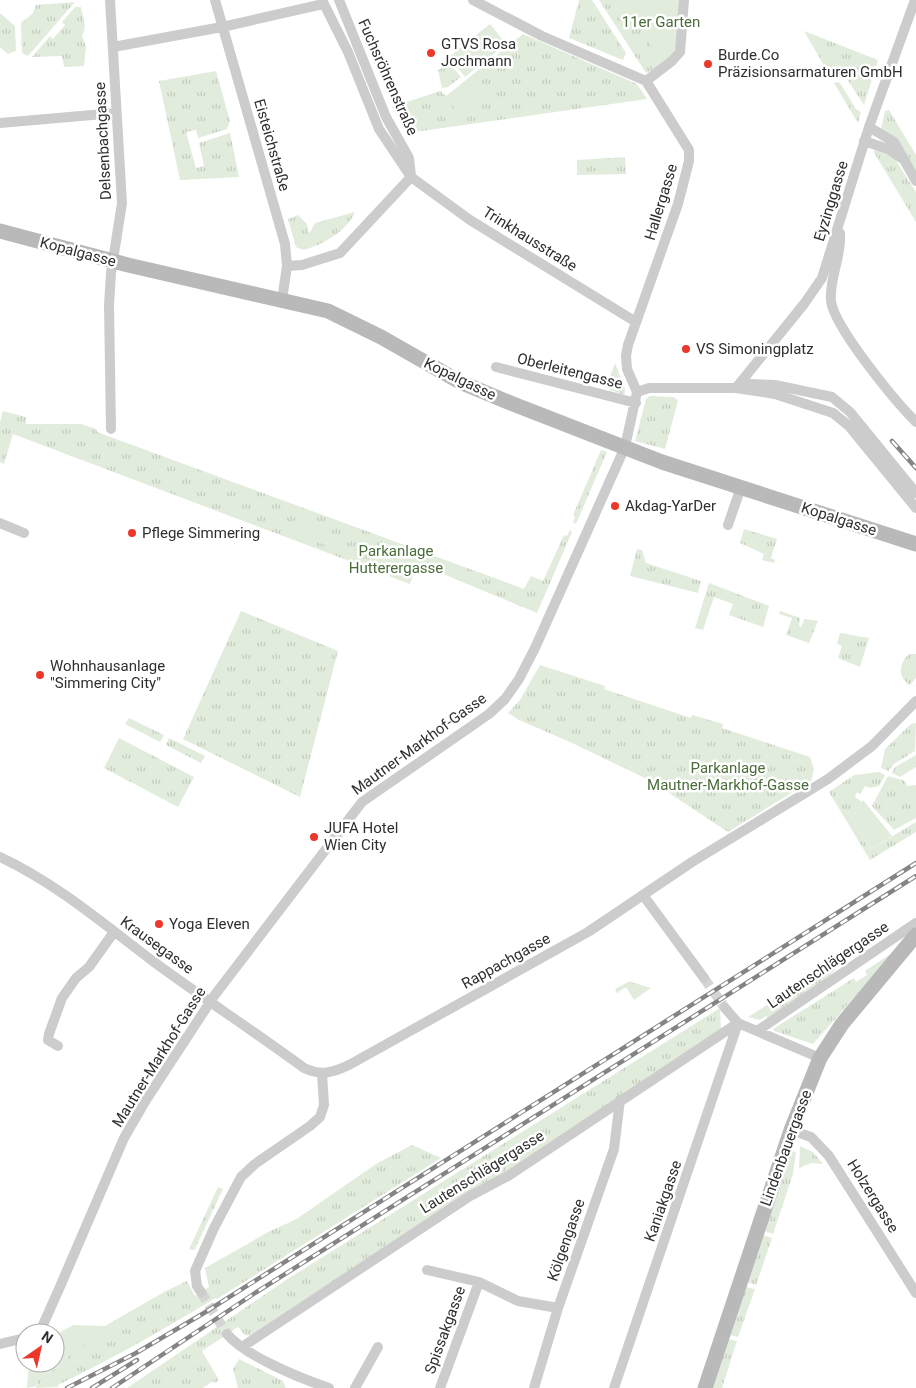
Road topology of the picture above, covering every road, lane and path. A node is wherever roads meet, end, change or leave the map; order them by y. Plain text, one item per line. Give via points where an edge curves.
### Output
1 (110, 0) edge
2 (215, 0) edge
3 (339, 0) edge
4 (472, 0) edge
5 (684, 0) edge
6 (915, 0) edge
7 (323, 2) edge
8 (222, 27) junction
9 (113, 47) junction
10 (646, 81) junction
11 (115, 113) junction
12 (0, 123) edge
13 (869, 127) junction
14 (864, 142) junction
15 (902, 159) junction
16 (411, 176) junction
17 (916, 181) edge
18 (839, 227) junction
19 (0, 231) edge
20 (113, 261) junction
21 (287, 266) junction
22 (282, 300) junction
23 (636, 322) junction
24 (496, 367) dead end
25 (736, 388) junction
26 (637, 398) junction
27 (916, 422) edge
28 (111, 429) dead end
29 (625, 447) junction
30 (741, 487) junction
31 (916, 493) edge
32 (916, 508) edge
33 (0, 523) edge
34 (728, 525) dead end
35 (24, 532) dead end
36 (916, 544) edge
37 (916, 701) edge
38 (0, 857) edge
39 (644, 895) junction
40 (916, 924) edge
41 (114, 932) junction
42 (916, 935) edge
43 (704, 978) tunnel mouth
44 (210, 1001) junction
45 (724, 1008) tunnel mouth
46 (738, 1023) junction
47 (757, 1031) junction
48 (58, 1046) dead end
49 (820, 1058) junction
50 (322, 1074) junction
51 (620, 1100) junction
52 (791, 1130) junction
53 (427, 1270) dead end
54 (479, 1282) junction
55 (201, 1292) tunnel mouth
56 (916, 1293) edge
57 (558, 1308) junction
58 (42, 1323) edge
59 (227, 1334) tunnel mouth
60 (15, 1340) edge
61 (0, 1344) edge
62 (242, 1346) junction
63 (378, 1347) dead end
64 (304, 1383) edge
65 (329, 1388) edge
66 (355, 1388) edge
67 (440, 1388) edge
68 (534, 1388) edge
69 (614, 1388) edge
70 (705, 1388) edge

1 - 9 street, Delsenbachgasse
2 - 8 street, Eisteichstraße
3 - 16 street, Fuchsröhrenstraße via 386,117 409,158
4 - 10 street via 542,36
5 - 10 street via 680,52
6 - 13 street, Eyzinggasse
7 - 8 street
7 - 16 street, Fuchsröhrenstraße via 348,52 379,130
8 - 9 street
8 - 21 street, Eisteichstraße via 285,244
9 - 11 street, Delsenbachgasse
10 - 23 street, Hallergasse via 689,150 689,161 678,204
11 - 12 street
11 - 20 street, Delsenbachgasse via 122,203
13 - 14 street, Eyzinggasse
13 - 15 street via 894,142
14 - 15 street via 888,149
14 - 18 street, Eyzinggasse
15 - 17 street
16 - 21 street via 340,253 302,265
16 - 23 street, Trinkhausstraße via 470,220
18 - 25 street, Eyzinggasse via 822,278
18 - 27 street via 841,247 831,292 835,317
19 - 20 street, Kopalgasse
20 - 22 street, Kopalgasse
20 - 28 street, Delsenbachgasse
21 - 22 street, Eisteichstraße
22 - 29 street, Kopalgasse via 315,307 350,320 460,382
23 - 26 street, Hallergasse via 626,356
24 - 26 street, Oberleitengasse
25 - 26 street via 649,388
25 - 31 street via 750,384 775,385 832,397 850,412
25 - 32 street via 783,396 842,418
26 - 29 street, Mautner-Markhof-Gasse
29 - 30 street, Kopalgasse
29 - 44 street, Mautner-Markhof-Gasse via 535,648 512,689 484,718 362,802
30 - 34 street
30 - 36 street, Kopalgasse
33 - 35 street
37 - 39 street, Rappachgasse via 886,734 851,764
38 - 41 street, Krausegasse via 44,881
39 - 43 street
39 - 50 street, Rappachgasse via 588,932 349,1066
40 - 47 street, Lautenschlägergasse
41 - 44 street, Krausegasse
41 - 48 street via 62,998 48,1034 48,1040
42 - 49 street, Lindenbauergasse via 842,1024
44 - 50 street, Krausegasse via 304,1068
44 - 58 street, Mautner-Markhof-Gasse via 124,1138
45 - 46 street
46 - 47 street
46 - 51 street, Lautenschlägergasse
46 - 69 street, Kaniakgasse
47 - 49 street
49 - 52 street, Lindenbauergasse
50 - 55 street via 324,1105 316,1121 249,1169 233,1190 195,1272
51 - 57 street, Kölgengasse via 614,1149
51 - 62 street, Lautenschlägergasse via 508,1176 470,1196
52 - 56 street, Holzergasse via 811,1137 830,1156
52 - 70 street, Lindenbauergasse
53 - 54 street
54 - 57 street via 518,1301
54 - 67 street, Spissakgasse
57 - 68 street, Kölgengasse
59 - 62 street
60 - 61 street
62 - 64 street
63 - 66 street
64 - 65 street

